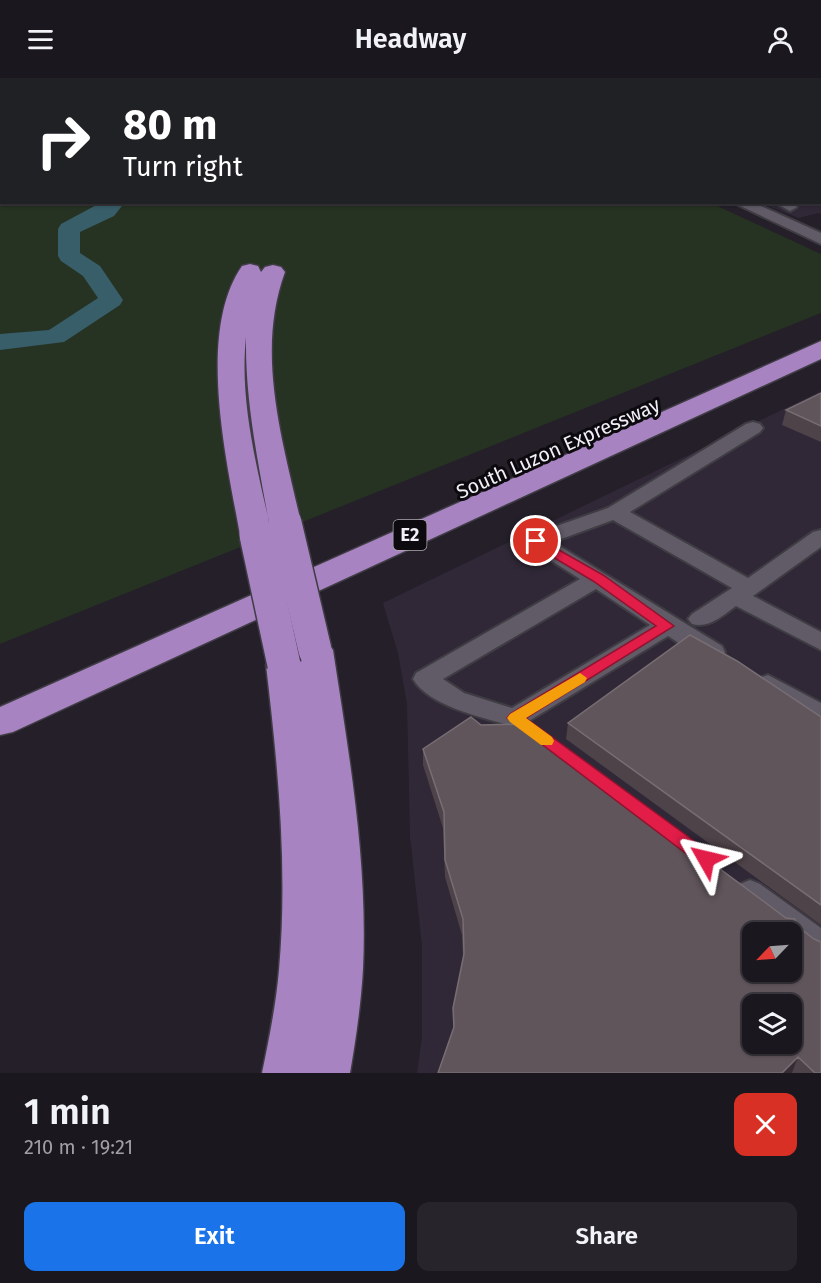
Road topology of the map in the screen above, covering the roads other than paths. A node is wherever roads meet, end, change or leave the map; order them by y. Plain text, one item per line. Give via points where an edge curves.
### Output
1 (743, 204) edge
2 (798, 229) junction
3 (821, 233) edge
4 (821, 239) edge
5 (261, 271) dead end
6 (821, 328) edge
7 (821, 349) edge
8 (753, 428) dead end
9 (615, 512) junction
10 (821, 537) edge
11 (598, 578) junction
12 (742, 592) junction
13 (700, 619) dead end
14 (666, 626) junction
15 (821, 642) edge
16 (300, 657) junction
17 (728, 661) edge
18 (749, 673) edge
19 (0, 702) edge
20 (821, 714) edge
21 (0, 722) edge
22 (725, 874) edge
23 (821, 945) edge
24 (286, 1073) edge
25 (326, 1073) edge

1 - 2 street
2 - 3 street
2 - 4 street
5 - 16 highway, bridge via 235,318 231,352 239,443 271,529
6 - 19 highway, South Luzon Expressway / E2
7 - 21 highway, South Luzon Expressway / E2
8 - 9 street
9 - 11 street via 536,541
9 - 12 street
10 - 12 street
11 - 14 street
11 - 14 street via 425,679 454,699 525,725
12 - 13 street
12 - 15 street
14 - 17 street
16 - 24 highway via 294,741 304,853 304,950 297,1030
16 - 25 highway via 339,856 341,954
18 - 20 street
22 - 23 street

